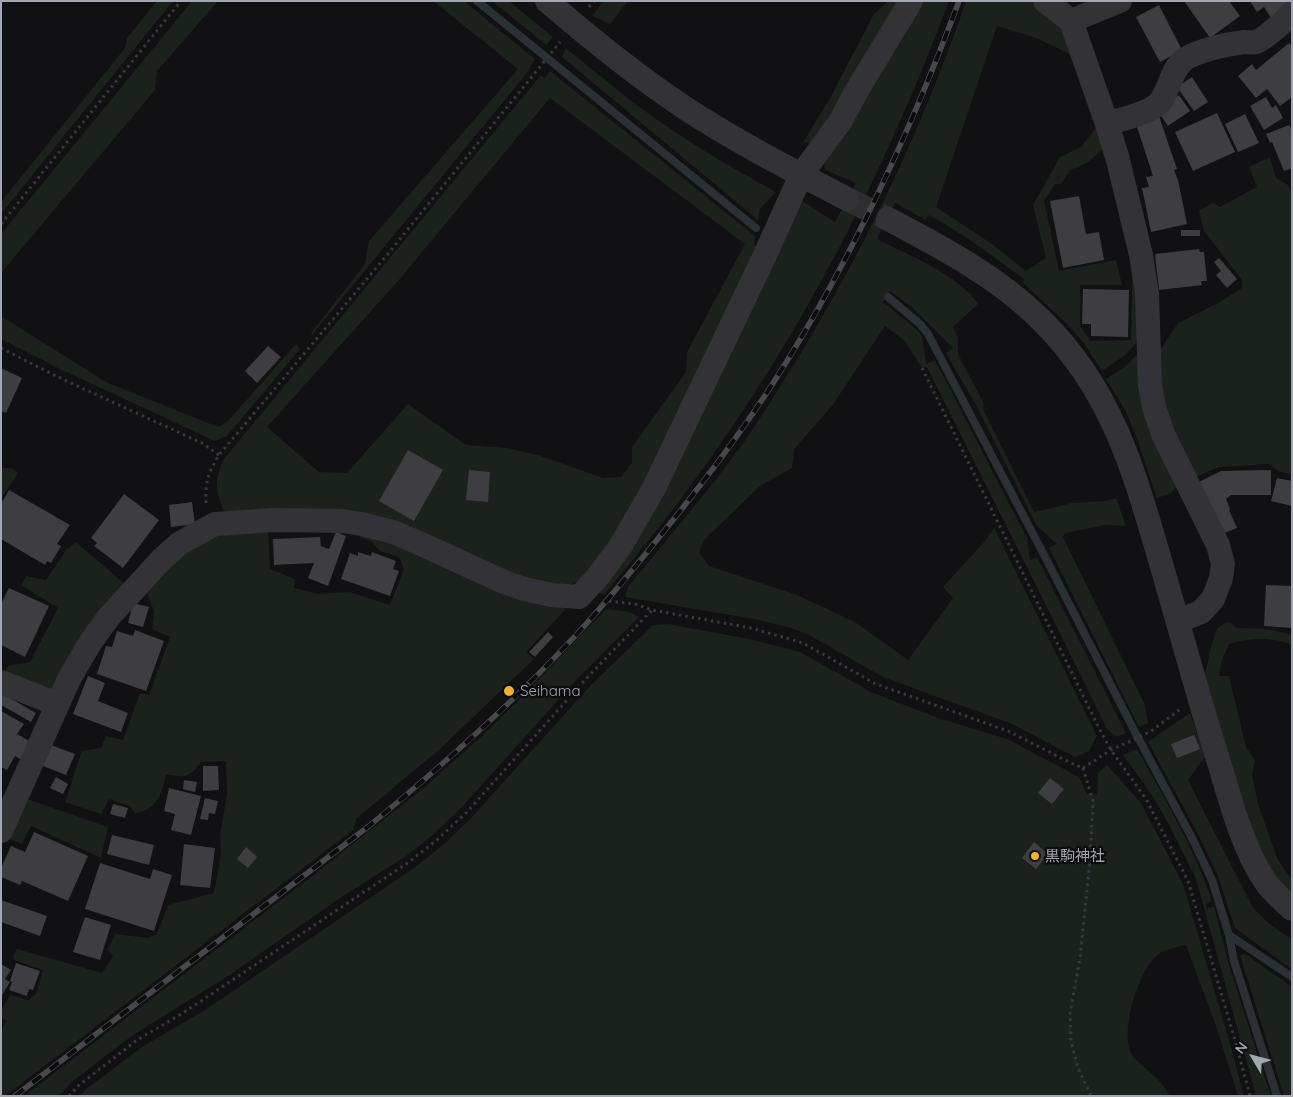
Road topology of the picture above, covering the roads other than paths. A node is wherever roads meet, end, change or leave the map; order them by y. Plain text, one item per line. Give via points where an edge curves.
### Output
1 (547, 1) edge
2 (911, 1) edge
3 (1045, 1) edge
4 (1120, 1) edge
5 (1292, 12) edge
6 (1071, 21) junction
7 (1107, 124) junction
8 (801, 175) junction
9 (847, 199) tunnel mouth
10 (888, 219) tunnel mouth
11 (1178, 621) junction
12 (1, 682) edge
13 (57, 704) junction
14 (1, 831) edge
15 (1292, 908) edge

1 - 8 street via 640,76 685,107
2 - 8 street via 840,122
3 - 6 street
4 - 6 street
5 - 7 street via 1256,42 1216,48 1184,60 1160,102
6 - 7 street
7 - 11 street via 1141,255 1154,407 1163,434 1218,545 1223,564 1222,578 1213,599 1201,612
8 - 9 street
8 - 13 street via 654,488 620,547 579,597 552,595 517,586 419,542 362,524 342,520 215,524 180,543 108,618 73,672
10 - 11 street via 958,257 1016,298 1044,322 1092,381 1113,419 1131,463
11 - 15 street via 1197,693 1251,856 1264,879
12 - 13 street
13 - 14 street

